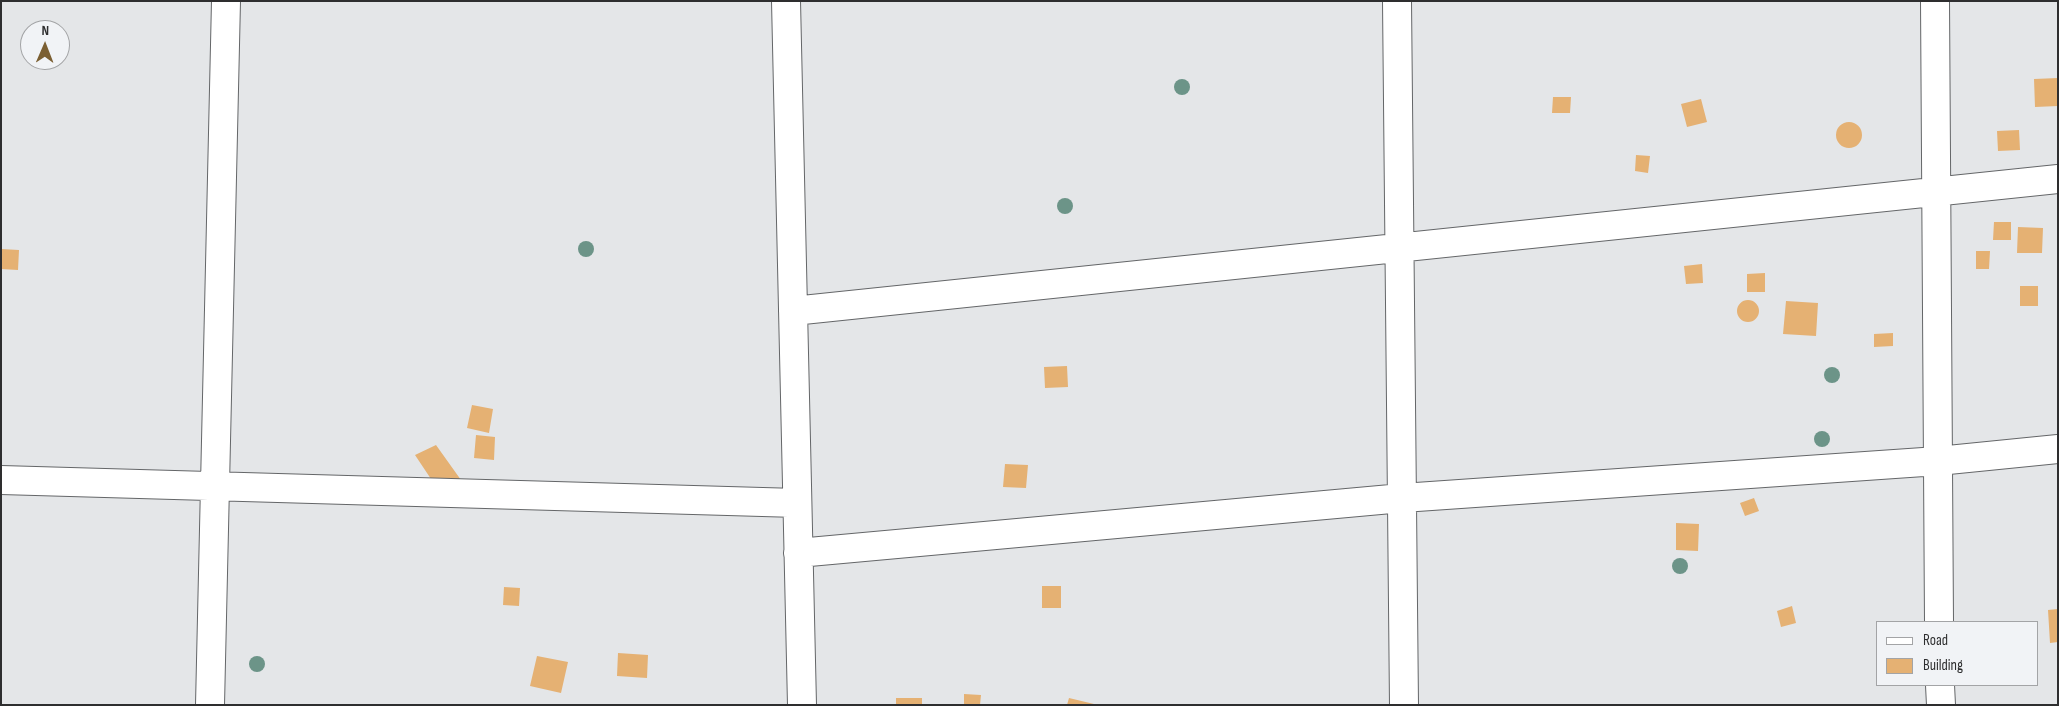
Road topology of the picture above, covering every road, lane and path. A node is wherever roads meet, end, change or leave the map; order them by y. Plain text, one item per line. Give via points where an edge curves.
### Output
1 (226, 1) edge
2 (786, 1) edge
3 (1397, 1) edge
4 (1935, 1) edge
5 (2058, 179) edge
6 (1936, 192) junction
7 (1400, 248) junction
8 (793, 311) junction
9 (2058, 449) edge
10 (1938, 461) junction
11 (1, 480) edge
12 (215, 486) junction
13 (1402, 498) junction
14 (797, 503) junction
15 (798, 553) junction
16 (1939, 621) edge
17 (1940, 686) edge
18 (210, 705) edge
19 (802, 705) edge
20 (1404, 705) edge
21 (1941, 705) edge

1 - 12 street
2 - 8 street
3 - 7 street
4 - 6 street
5 - 6 street
6 - 7 street
6 - 10 street
7 - 8 street
7 - 13 street
8 - 14 street
9 - 10 street
10 - 13 street
10 - 16 street
11 - 12 street
12 - 14 street
12 - 18 street
13 - 15 street
13 - 20 street
14 - 15 street
15 - 19 street
17 - 21 street

